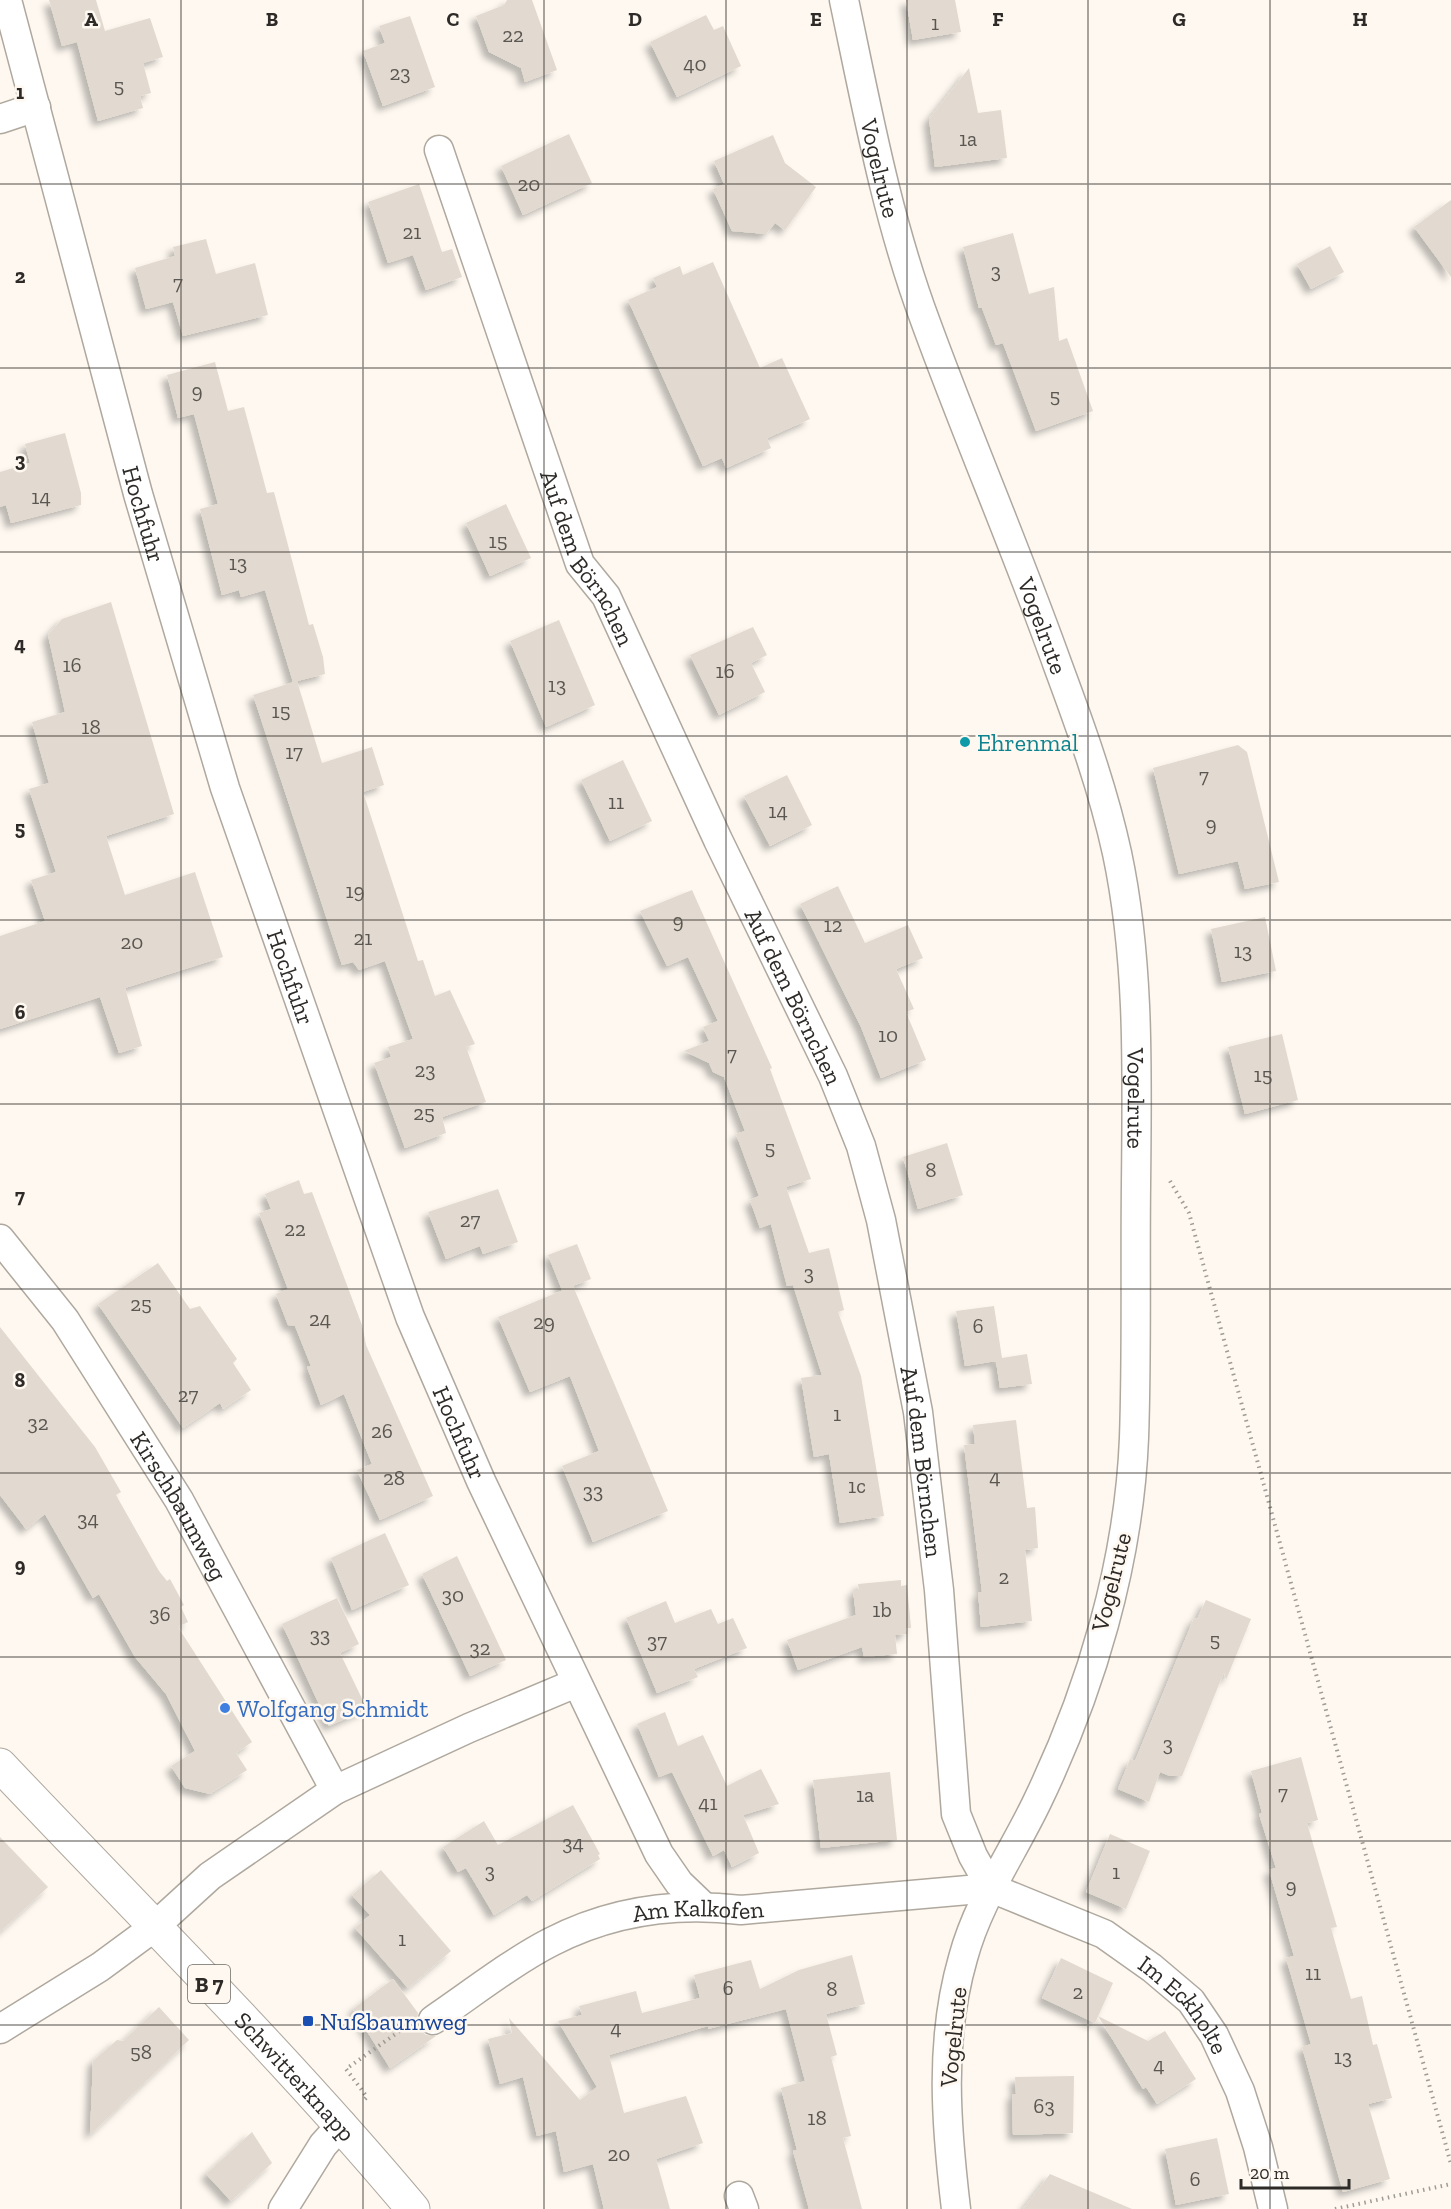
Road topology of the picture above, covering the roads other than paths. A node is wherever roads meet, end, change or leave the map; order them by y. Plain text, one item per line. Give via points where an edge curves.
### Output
1 (7, 0) edge
2 (844, 0) edge
3 (36, 107) junction
4 (0, 119) edge
5 (439, 150) dead end
6 (0, 1239) edge
7 (576, 1683) junction
8 (0, 1765) edge
9 (334, 1790) junction
10 (991, 1888) junction
11 (702, 1905) junction
12 (153, 1928) junction
13 (433, 2020) road end
14 (0, 2029) edge
15 (342, 2124) junction
16 (283, 2209) edge
17 (413, 2209) edge
18 (956, 2209) edge
19 (1273, 2209) edge

1 - 3 street, Hochfuhr
2 - 10 street, Vogelrute via 896,237 1079,723 1105,801 1129,920 1137,1124 1134,1441 1128,1515 1109,1601 1078,1707 1036,1803
3 - 4 street
3 - 7 street, Hochfuhr via 138,494 225,788 410,1317 481,1481
5 - 10 street, Auf dem Börnchen via 580,564 606,596 718,840 833,1076 861,1146 881,1220 918,1412 939,1590 956,1814
6 - 9 street, Kirschbaumweg via 65,1320 179,1500
7 - 9 street
7 - 11 street, Hochfuhr via 659,1854 679,1883
8 - 12 main road, Schwitterknapp / B 7
9 - 12 street via 210,1876
10 - 11 street, Am Kalkofen via 741,1910
10 - 18 street, Vogelrute via 963,1958 945,2073 947,2138
10 - 19 street, Im Eckholte via 1104,1934 1191,2001 1214,2035 1240,2091
11 - 13 street, Am Kalkofen via 652,1908 550,1942
12 - 14 street via 100,1968
12 - 15 main road, Schwitterknapp / B 7
15 - 16 street via 323,2145
15 - 17 main road, Schwitterknapp / B 7

